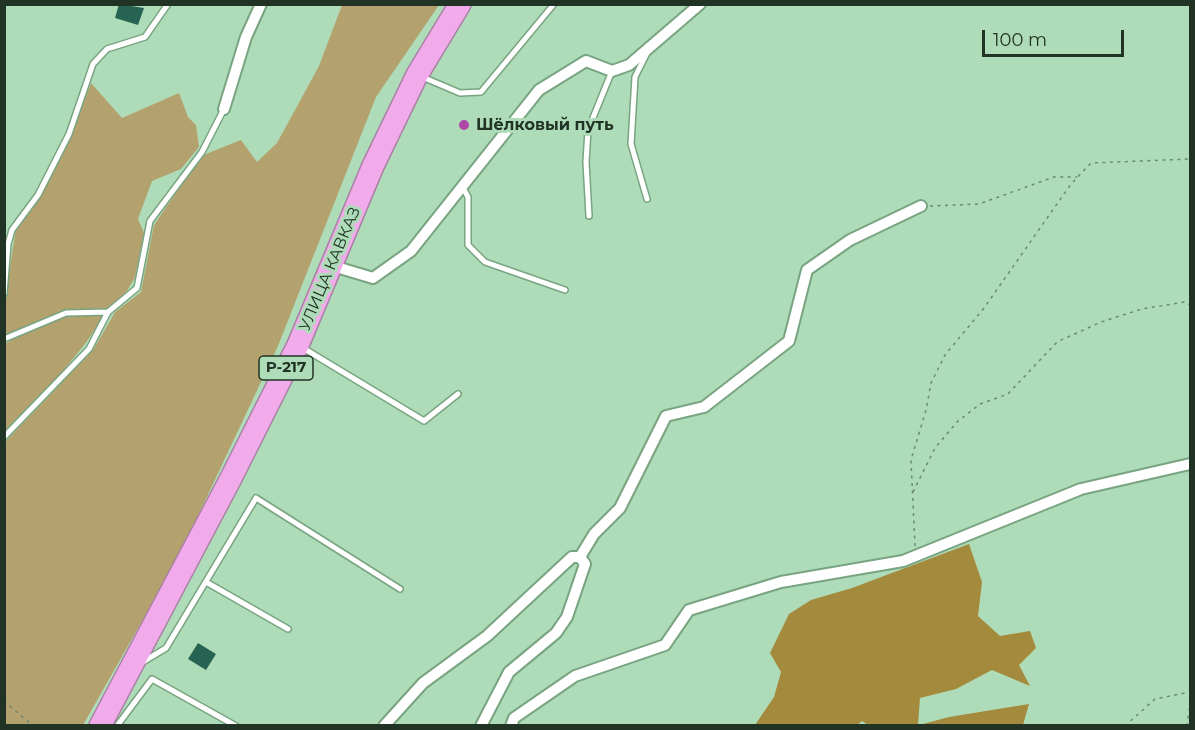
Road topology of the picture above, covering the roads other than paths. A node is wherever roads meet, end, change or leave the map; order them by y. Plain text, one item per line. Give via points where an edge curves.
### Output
1 (168, 4) edge
2 (261, 4) edge
3 (460, 4) edge
4 (554, 4) edge
5 (700, 4) edge
6 (650, 46) junction
7 (612, 71) junction
8 (417, 75) junction
9 (224, 110) joint
10 (462, 186) junction
11 (647, 199) dead end
12 (921, 206) road end
13 (589, 216) dead end
14 (333, 266) junction
15 (565, 290) dead end
16 (4, 294) edge
17 (108, 312) junction
18 (4, 339) edge
19 (298, 345) junction
20 (458, 394) dead end
21 (4, 437) edge
22 (1191, 464) edge
23 (580, 557) junction
24 (206, 582) junction
25 (400, 589) dead end
26 (288, 629) dead end
27 (132, 668) junction
28 (100, 726) edge
29 (117, 726) edge
30 (236, 726) edge
31 (384, 726) edge
32 (481, 726) edge
33 (511, 726) edge

1 - 16 lane via 145,37 107,49 93,64 69,134 38,195 12,230
2 - 9 street
3 - 8 highway, УЛИЦА КАВКАЗ / Р-217
4 - 8 lane via 481,93 460,93
5 - 6 street
6 - 7 street via 629,65
6 - 11 lane via 635,76 631,144
7 - 10 street via 586,61 539,90
7 - 13 lane via 588,129
8 - 14 highway, УЛИЦА КАВКАЗ / Р-217 via 373,166
9 - 17 lane via 202,152 150,221 137,288
10 - 14 street via 411,251 373,278
10 - 15 lane via 468,197 468,245 485,262
12 - 23 street via 850,240 807,270 789,340 704,407 666,416 620,508 594,534
14 - 19 highway, УЛИЦА КАВКАЗ / Р-217
17 - 18 lane via 66,313
17 - 21 lane via 89,349
19 - 20 lane via 424,421
19 - 27 highway, УЛИЦА КАВКАЗ / Р-217
22 - 33 street via 1081,489 903,561 781,582 689,610 665,645 575,676 514,718
23 - 31 street via 572,557 487,636 423,683
23 - 32 street via 585,564 567,617 556,633 509,672
24 - 25 lane via 255,498
24 - 26 lane
24 - 27 lane via 166,648
27 - 28 highway, УЛИЦА КАВКАЗ / Р-217
29 - 30 lane via 152,679

